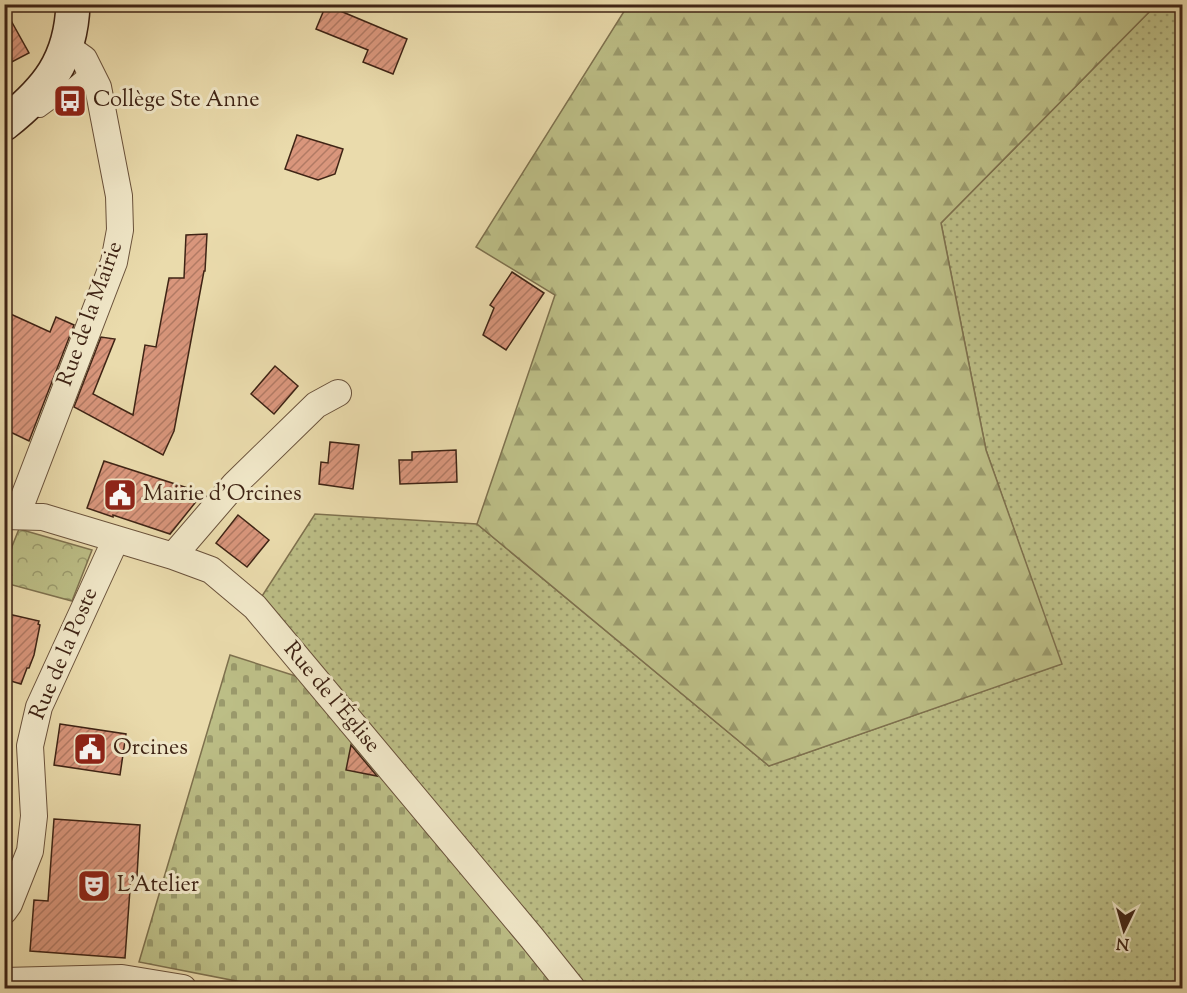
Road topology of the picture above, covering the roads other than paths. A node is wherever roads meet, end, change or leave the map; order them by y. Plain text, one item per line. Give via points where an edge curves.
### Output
1 (73, 4) edge
2 (67, 47) junction
3 (90, 71) junction
4 (4, 124) edge
5 (338, 393) dead end
6 (11, 515) edge
7 (116, 539) junction
8 (173, 556) junction
9 (4, 910) edge
10 (4, 981) edge
11 (183, 988) edge
12 (572, 988) edge

1 - 2 main road
2 - 3 street, Rue de la Mairie via 84,59
2 - 4 main road via 56,70 31,103
3 - 4 lane via 40,110
3 - 6 street, Rue de la Mairie via 98,87 117,185 120,230 114,261
5 - 8 street via 316,405 235,484
6 - 7 street, Rue de l'Église via 43,517
7 - 8 street, Rue de l'Église
7 - 9 street, Rue de la Poste via 39,707 30,746 34,816 30,851
8 - 12 street, Rue de l'Église via 211,570 255,607
10 - 11 street via 122,978

